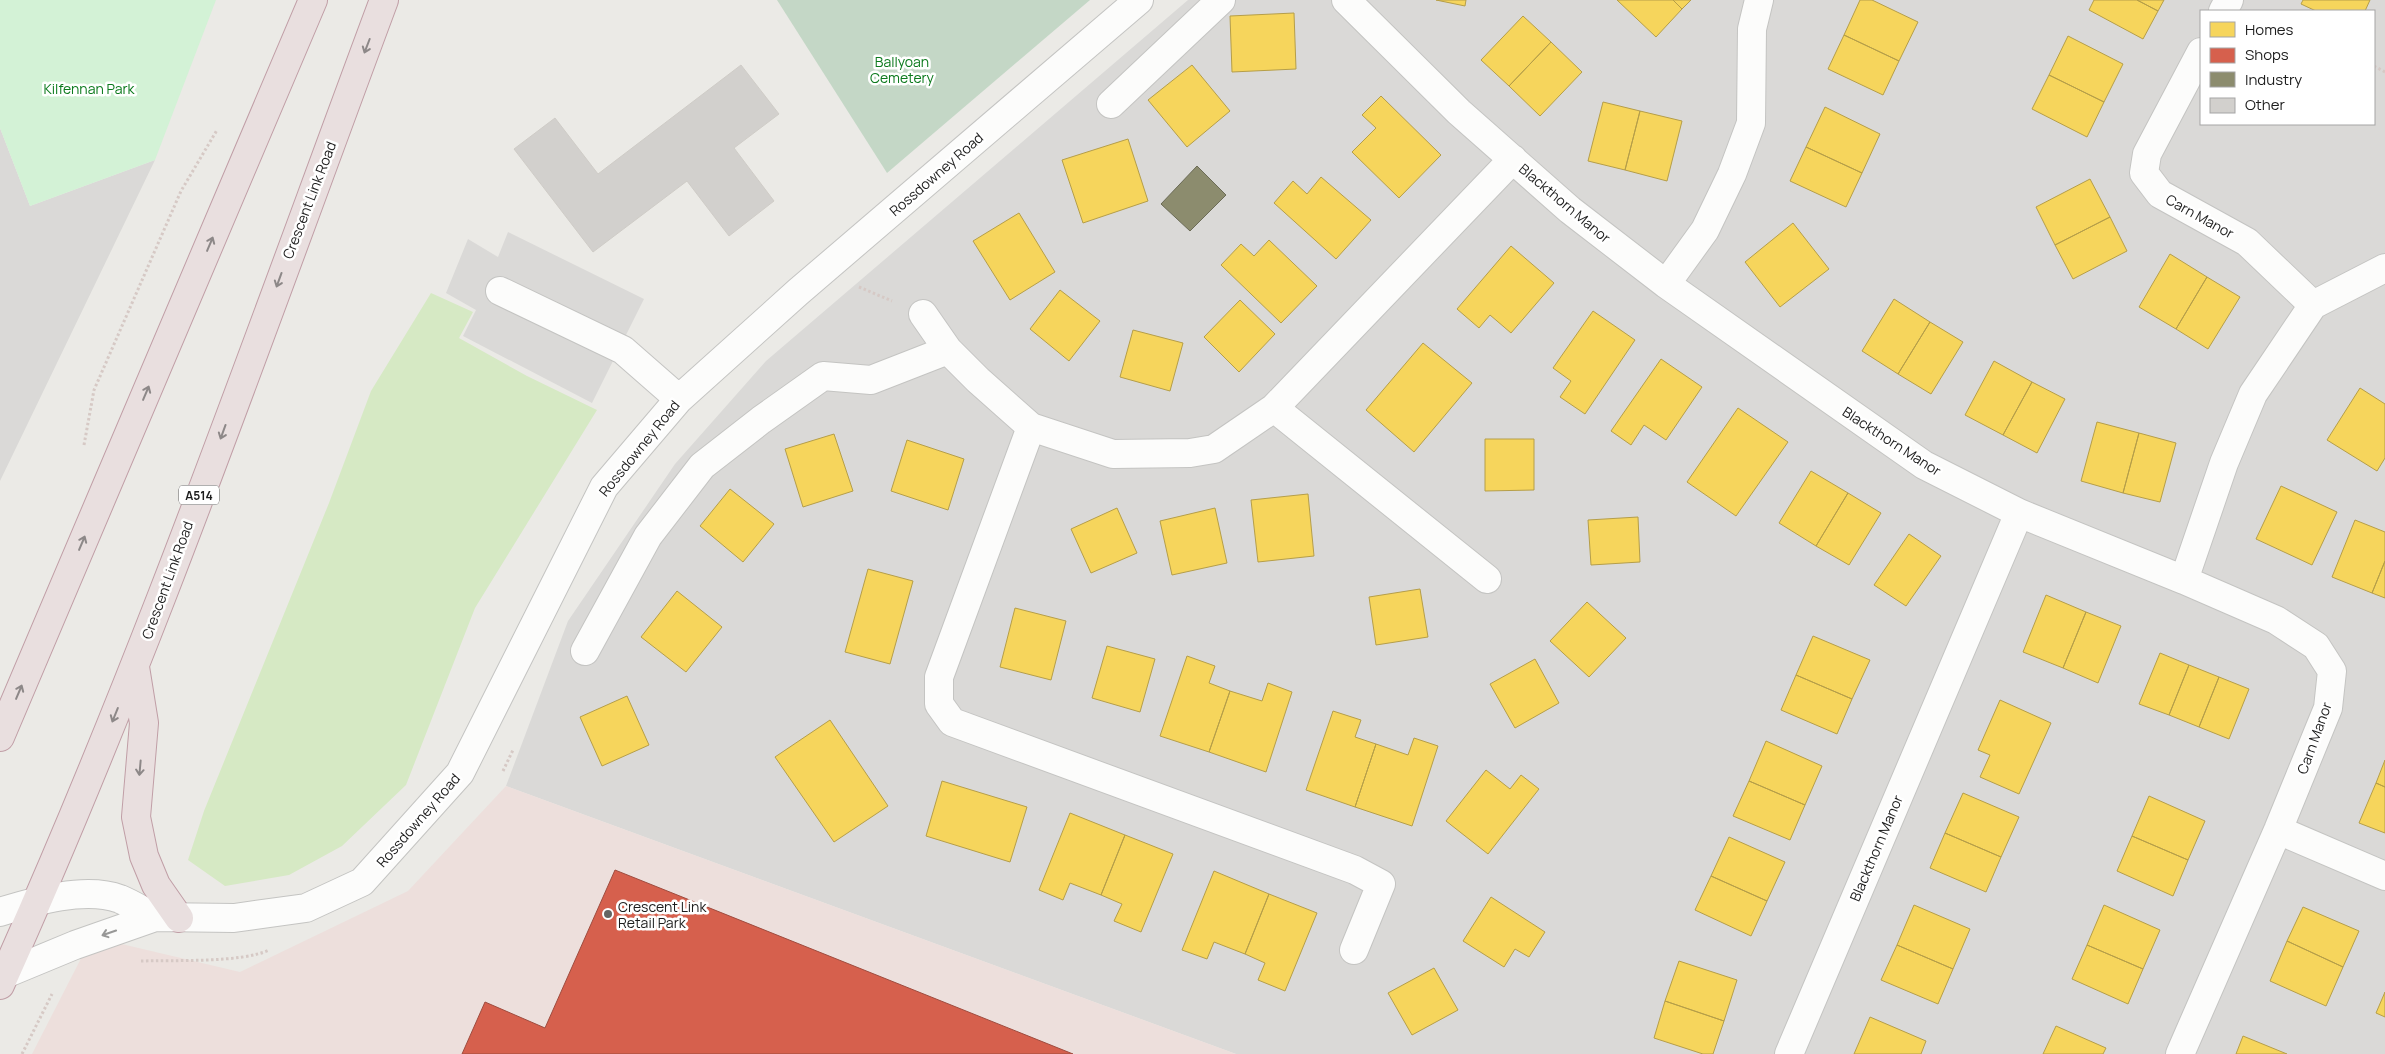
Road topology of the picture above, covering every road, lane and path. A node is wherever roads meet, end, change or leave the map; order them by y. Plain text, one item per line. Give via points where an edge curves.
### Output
1 (314, 0) edge
2 (384, 0) edge
3 (1139, 0) edge
4 (1221, 0) edge
5 (1346, 0) edge
6 (1759, 0) edge
7 (2200, 54) edge
8 (1111, 104) dead end
9 (220, 126) dead end
10 (1513, 160) junction
11 (2385, 268) edge
12 (1666, 284) junction
13 (855, 286) dead end
14 (500, 291) dead end
15 (2313, 305) junction
16 (923, 314) joint
17 (948, 350) junction
18 (679, 399) junction
19 (1274, 408) junction
20 (1031, 427) junction
21 (83, 446) dead end
22 (2019, 512) junction
23 (1487, 579) dead end
24 (2184, 580) junction
25 (585, 651) dead end
26 (135, 668) junction
27 (0, 737) edge
28 (2278, 830) junction
29 (2385, 876) edge
30 (38, 900) junction
31 (0, 912) edge
32 (167, 918) junction
33 (1354, 950) dead end
34 (3, 979) edge
35 (54, 992) dead end
36 (22, 1054) edge
37 (1789, 1054) edge
38 (2180, 1054) edge

27 -> 1 highway
2 -> 26 highway, Crescent Link Road / A514
3 - 18 street, Rossdowney Road via 798,292
4 - 8 street
5 - 10 street, Blackthorn Manor via 1459,112
6 - 12 street via 1752,29 1751,123 1732,174 1705,230
7 - 15 street, Carn Manor via 2147,154 2144,173 2160,194 2247,242
9 - 21 path via 182,191 94,390
10 - 12 street, Blackthorn Manor via 1570,210
10 - 19 street
11 - 15 street
12 - 22 street, Blackthorn Manor via 1924,465
13 - 16 path
14 - 18 street via 623,350
15 - 24 street via 2253,394 2224,463
16 - 17 street
17 - 20 street
17 - 25 street via 871,380 823,376 702,466 648,536
18 - 32 street, Rossdowney Road via 604,487 460,773 362,882 306,908 234,918
19 - 20 street via 1214,449 1190,453 1113,454
19 - 23 street
20 - 33 street via 939,677 939,704 952,722 1355,870 1381,884
22 - 24 street, Carn Manor
22 - 37 street, Blackthorn Manor
24 - 28 street, Carn Manor via 2276,620 2316,646 2332,671 2328,708
26 -> 30 highway, Crescent Link Road / A514
26 -> 32 highway via 144,724 136,817 144,856
28 - 29 street
28 - 38 street, Carn Manor
30 - 31 street, Rossdowney Road
30 - 32 street, Rossdowney Road via 97,894 120,899
30 - 34 highway, Crescent Link Road / A514
32 -> 34 street, Rossdowney Road via 75,945
35 - 36 path

